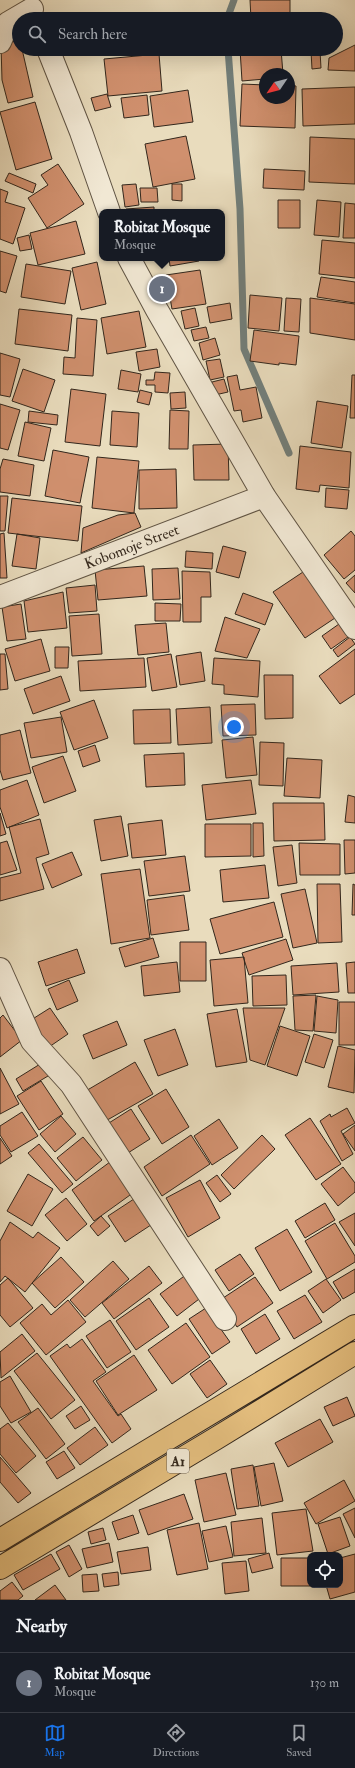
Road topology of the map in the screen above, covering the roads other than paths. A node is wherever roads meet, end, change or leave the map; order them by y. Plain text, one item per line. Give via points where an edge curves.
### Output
1 (12, 22) edge
2 (0, 42) edge
3 (51, 56) edge
4 (108, 209) edge
5 (131, 261) edge
6 (264, 496) junction
7 (0, 597) edge
8 (355, 628) edge
9 (3, 982) edge
10 (225, 1319) dead end
11 (355, 1326) edge
12 (355, 1353) edge
13 (0, 1540) edge
14 (0, 1568) edge

1 - 2 street via 8,24
3 - 4 street
5 - 6 street
6 - 7 street, Kobomoje Street
6 - 8 street
9 - 10 street via 32,1041 71,1084
11 - 13 highway, A1
12 - 14 highway, A1

